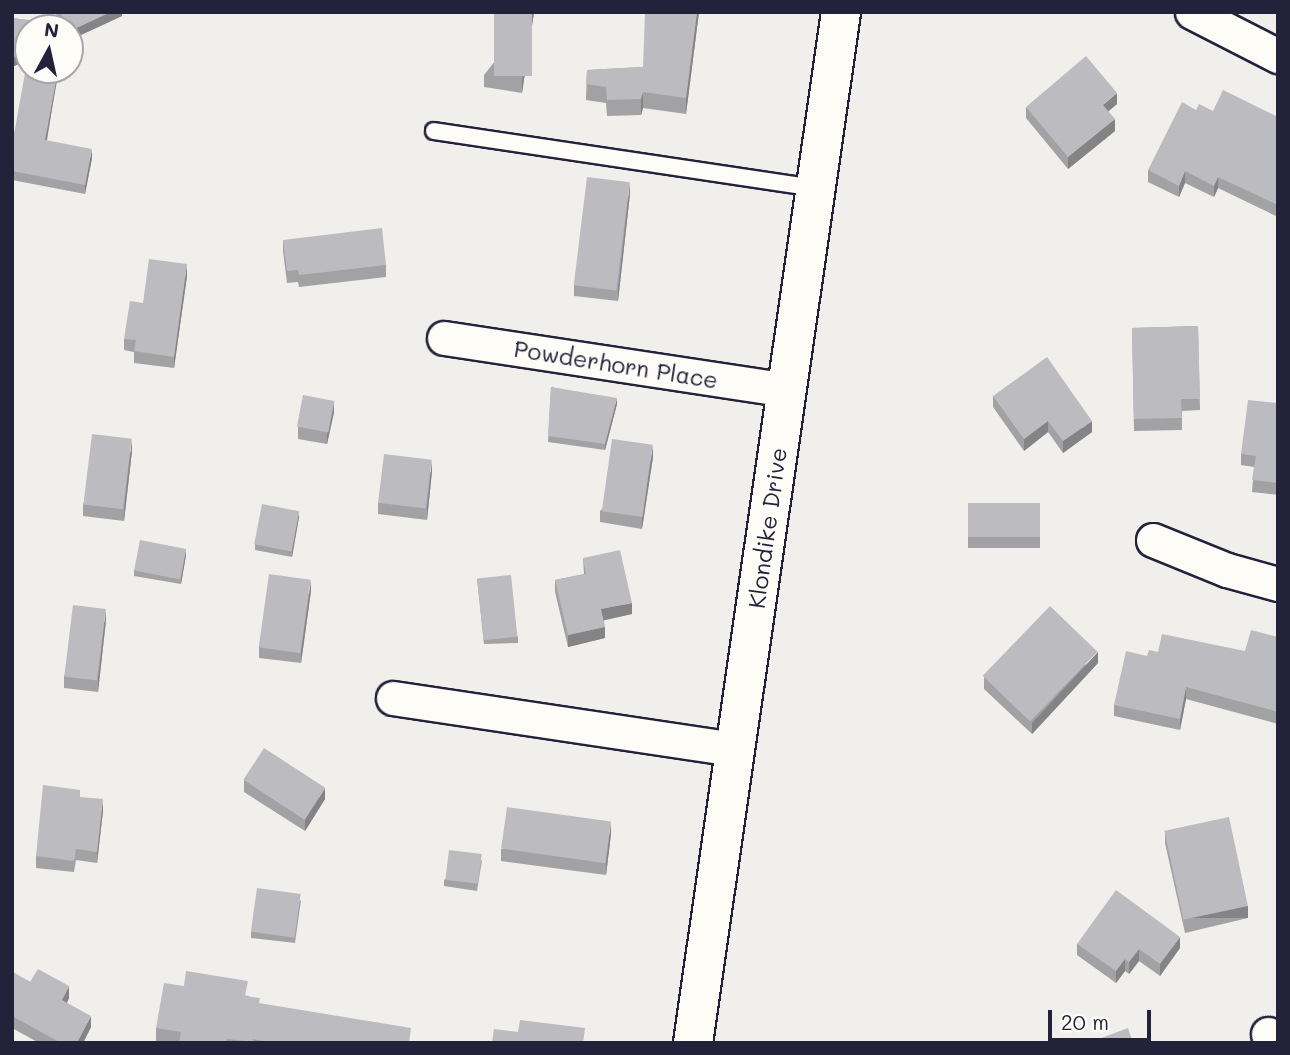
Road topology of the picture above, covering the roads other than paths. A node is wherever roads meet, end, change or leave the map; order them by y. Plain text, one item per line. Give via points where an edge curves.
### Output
1 (841, 12) edge
2 (1192, 12) edge
3 (1278, 56) edge
4 (434, 131) dead end
5 (816, 188) junction
6 (444, 338) dead end
7 (787, 390) junction
8 (1153, 540) dead end
9 (1278, 584) edge
10 (393, 698) dead end
11 (735, 749) junction
12 (693, 1043) edge

1 - 5 street, Klondike Drive
2 - 3 street
4 - 5 lane
5 - 7 street, Klondike Drive
6 - 7 street, Powderhorn Place
7 - 11 street, Klondike Drive
8 - 9 street via 1227,570
10 - 11 street
11 - 12 street, Klondike Drive

